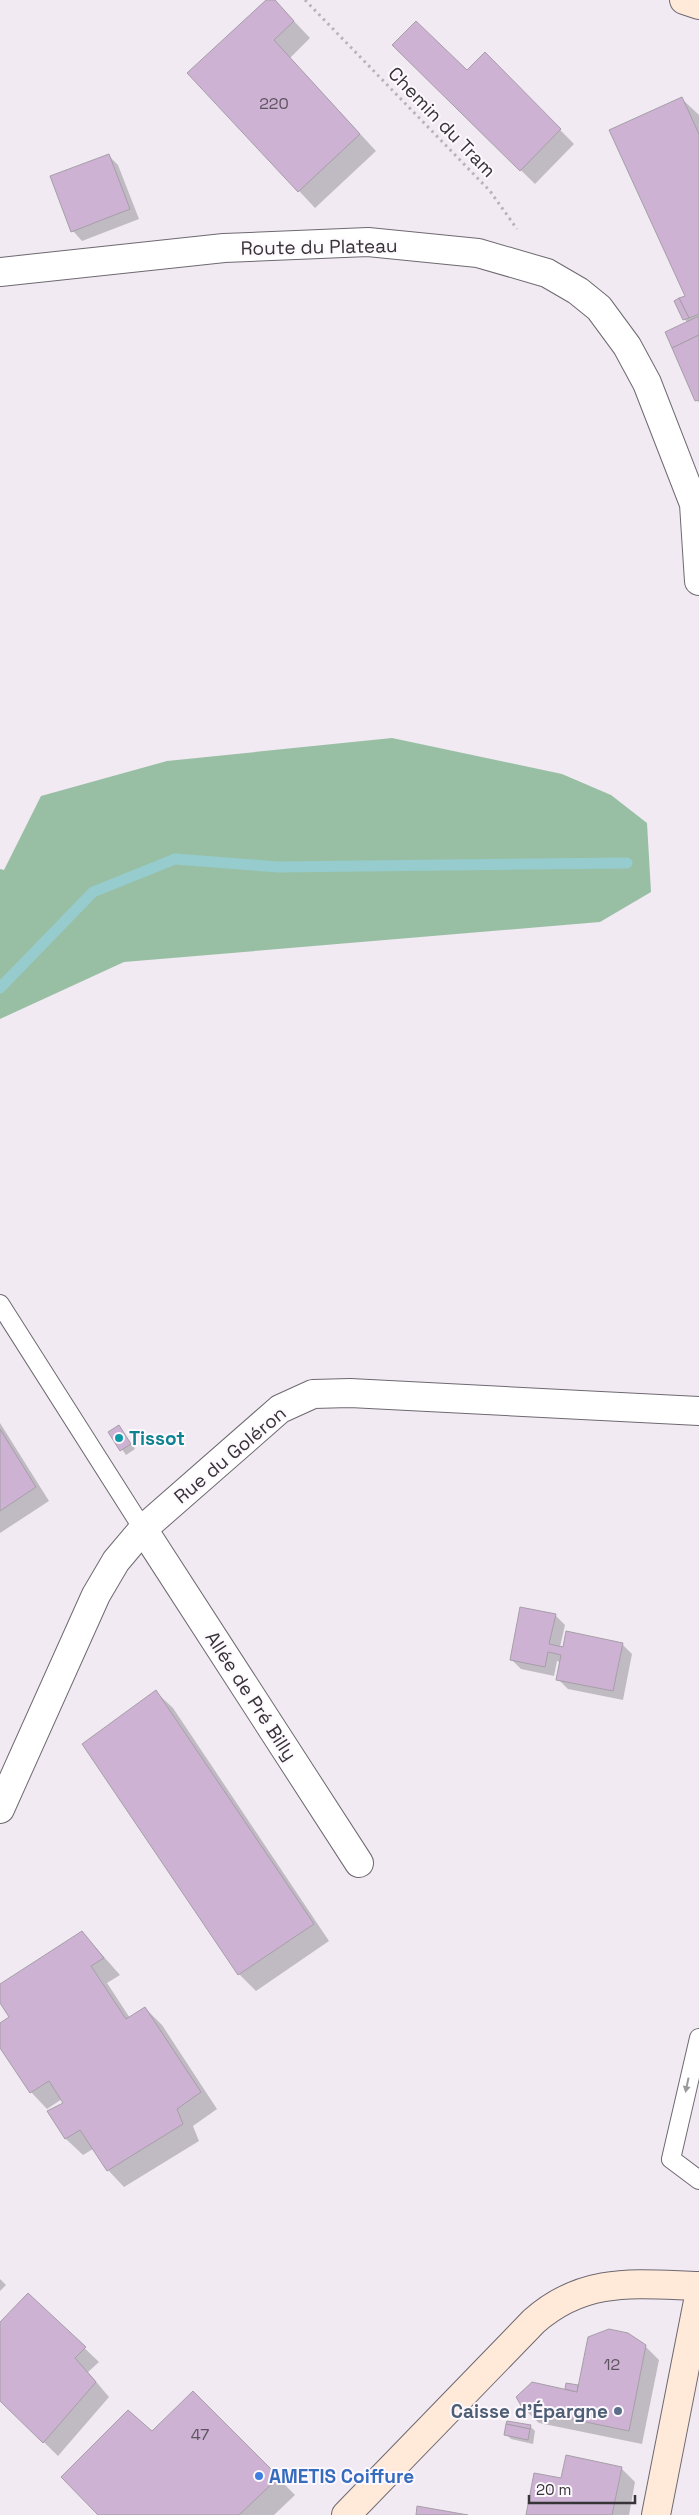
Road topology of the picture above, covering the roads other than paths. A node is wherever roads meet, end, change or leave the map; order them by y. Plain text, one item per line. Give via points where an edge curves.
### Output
1 (684, 0) edge
2 (699, 5) edge
3 (0, 272) edge
4 (696, 503) edge
5 (699, 581) edge
6 (0, 1304) edge
7 (699, 1411) edge
8 (143, 1530) junction
9 (0, 1809) edge
10 (359, 1863) dead end
11 (699, 2038) edge
12 (699, 2180) edge
13 (699, 2286) edge
14 (699, 2296) edge
15 (346, 2515) edge
16 (656, 2515) edge

1 - 2 main road
3 - 4 street, Route du Plateau via 224,248 368,242 478,253 547,273 599,308 627,346 647,383
4 - 5 street, Route du Plateau
6 - 8 lane
7 - 8 street, Rue du Goléron via 350,1393 313,1394 280,1409
8 - 9 street, Rue du Goléron via 116,1561 96,1595
8 - 10 street, Allée de Pré Billy
11 -> 12 lane via 671,2160
13 - 15 main road via 612,2284 585,2290 556,2304 534,2321
14 - 16 main road

